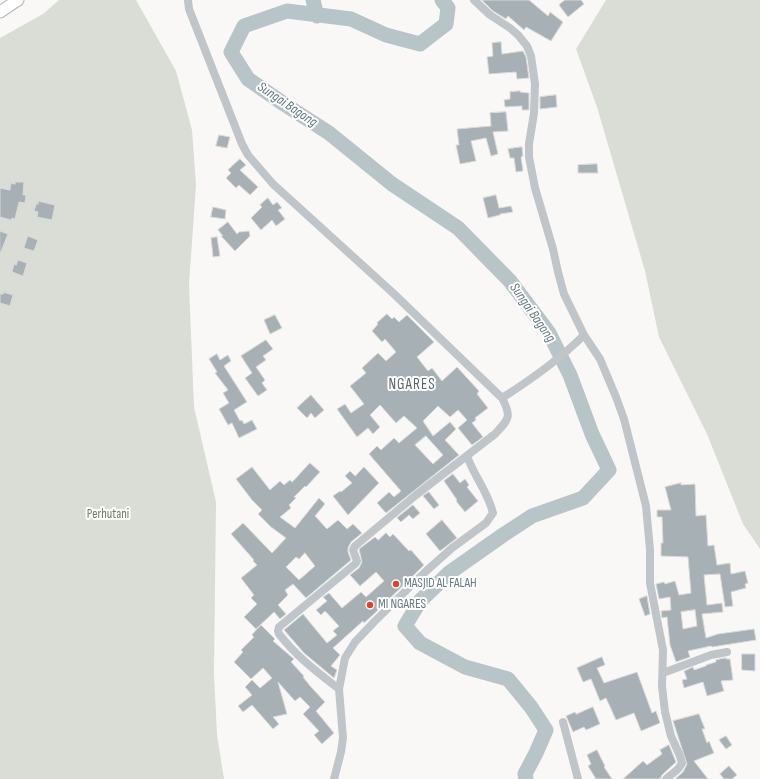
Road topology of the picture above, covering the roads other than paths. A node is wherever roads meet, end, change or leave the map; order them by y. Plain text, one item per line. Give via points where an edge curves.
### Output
1 (18, 0) edge
2 (188, 0) edge
3 (474, 0) edge
4 (0, 12) edge
5 (584, 335) junction
6 (502, 398) junction
7 (468, 456) junction
8 (727, 652) dead end
9 (663, 673) junction
10 (339, 688) junction
11 (563, 722) dead end
12 (334, 779) edge
13 (578, 779) edge
14 (666, 779) edge

1 - 4 main road
2 - 6 street via 189,9 248,155 273,184 399,299
3 - 5 street via 490,16 518,35 531,56 535,84 529,157 564,294
5 - 6 street via 534,377
5 - 9 street via 600,359 624,419 646,506 650,583 663,650
6 - 7 street via 508,410 506,422
7 - 10 street via 491,502 493,514 486,523 452,548 355,642 345,658
7 - 10 street via 355,546 355,564 279,627 279,634 294,652
8 - 9 street
9 - 14 street via 665,712 682,763
10 - 12 street via 344,738
11 - 13 street

